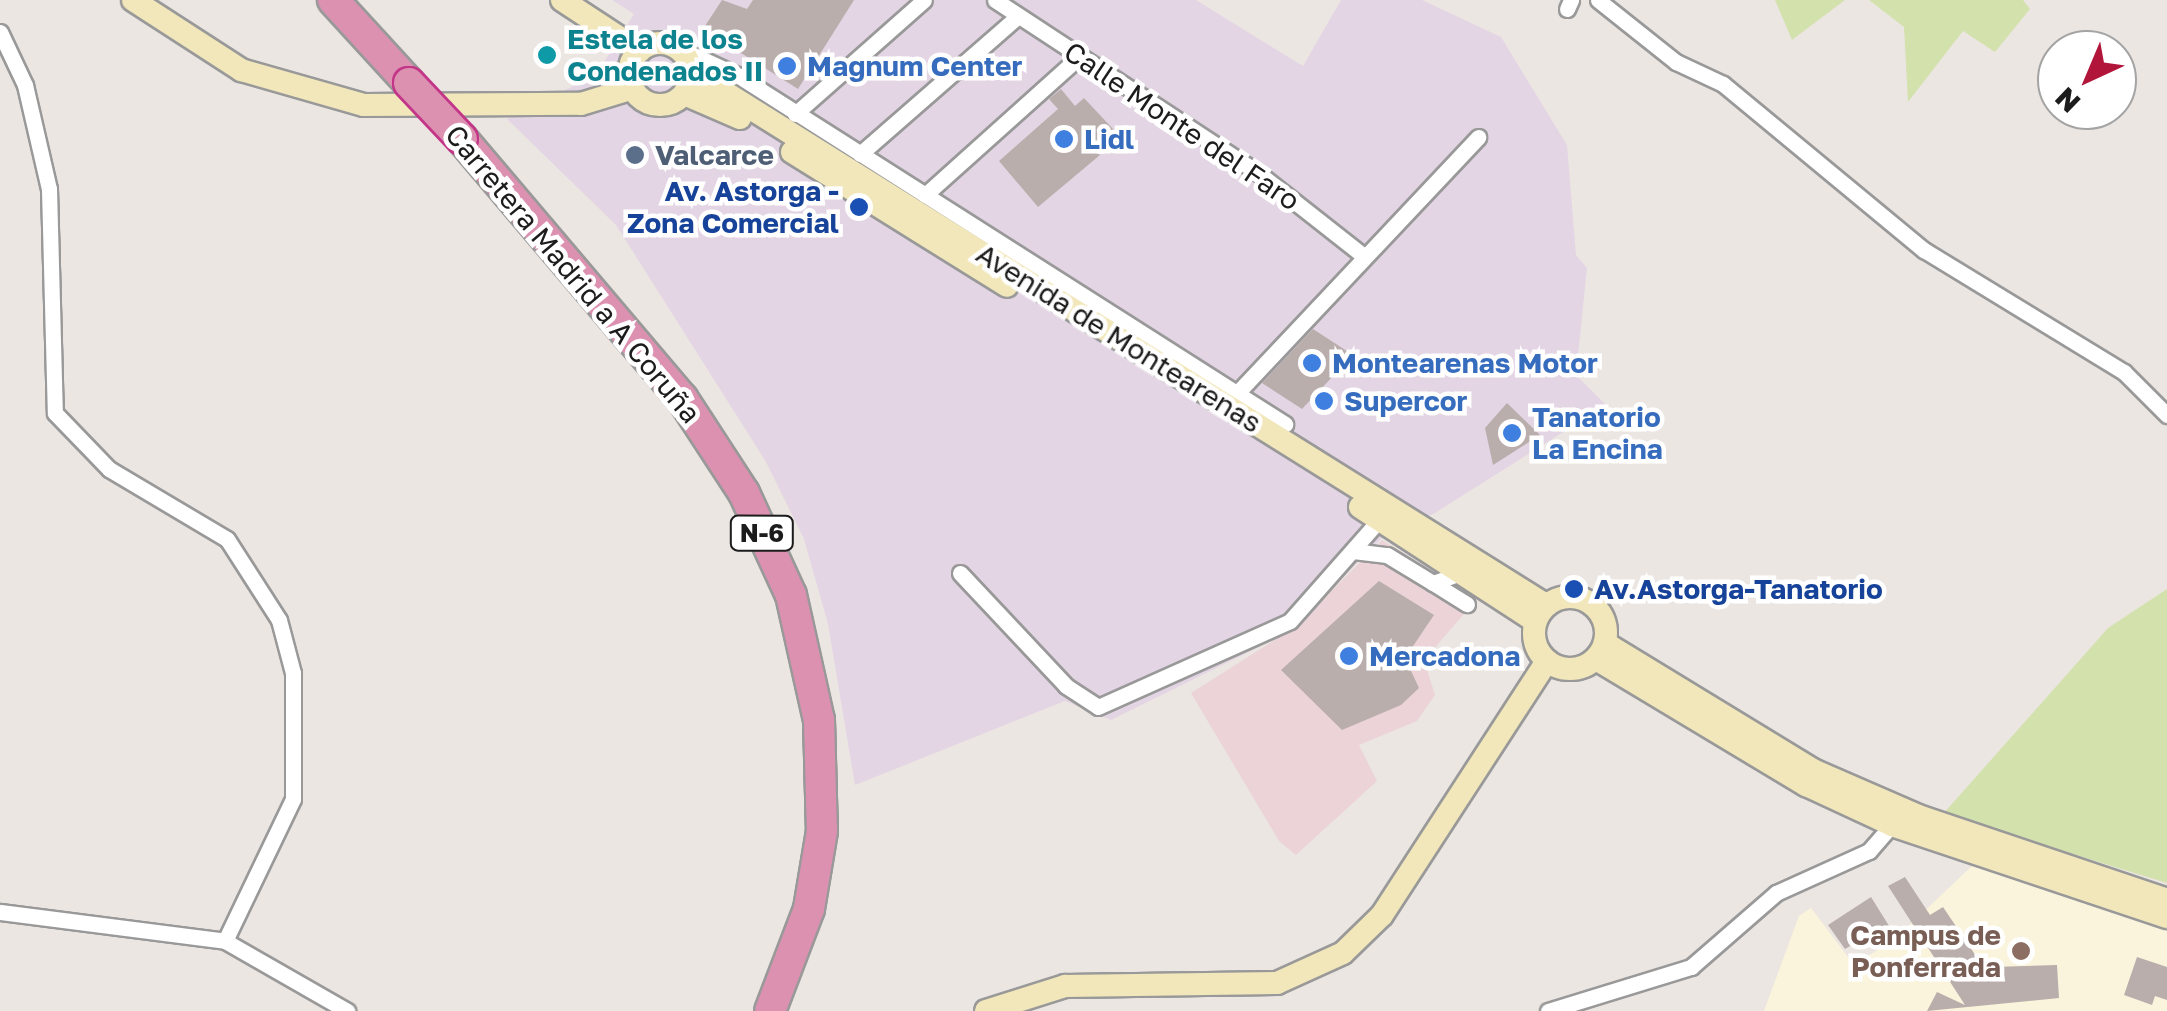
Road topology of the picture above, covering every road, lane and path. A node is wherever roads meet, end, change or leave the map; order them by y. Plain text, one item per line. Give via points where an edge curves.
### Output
1 (134, 0) edge
2 (334, 0) edge
3 (562, 0) edge
4 (924, 0) edge
5 (995, 0) edge
6 (1598, 0) edge
7 (1018, 16) junction
8 (0, 32) edge
9 (678, 48) junction
10 (640, 51) junction
11 (1080, 56) junction
12 (691, 71) junction
13 (633, 88) junction
14 (684, 94) junction
15 (796, 114) junction
16 (1478, 138) dead end
17 (860, 154) junction
18 (925, 195) junction
19 (1365, 258) junction
20 (1239, 392) junction
21 (2167, 415) edge
22 (1285, 424) dead end
23 (1376, 526) junction
24 (1353, 551) junction
25 (1386, 555) junction
26 (1461, 572) junction
27 (960, 573) dead end
28 (1433, 583) junction
29 (1467, 604) dead end
30 (1541, 613) junction
31 (1600, 651) junction
32 (1547, 661) junction
33 (1896, 817) junction
34 (2167, 900) edge
35 (0, 912) edge
36 (2167, 917) edge
37 (225, 941) junction
38 (347, 1011) edge
39 (770, 1011) edge
40 (986, 1011) edge
41 (1548, 1011) edge

1 - 13 main road, Carretera Madrid a A Coruña via 241,70 364,105 580,104
2 - 39 highway, Carretera Madrid a A Coruña / N-6, bridge via 682,398 744,493 792,595 819,720 822,831 809,909
3 - 10 main road
4 - 15 street
5 - 7 street, Calle Monte del Faro
6 - 21 street via 1676,62 1722,84 1924,250 2124,372
7 - 11 street, Calle Monte del Faro
7 - 17 street
8 - 37 street via 25,85 49,189 54,413 109,469 227,540 279,620 293,672 294,798
9 - 10 main road via 658,43
9 - 12 main road
9 - 15 street via 702,54
10 - 13 main road via 631,64
11 - 18 street
11 - 19 street, Calle Monte del Faro via 1257,172
12 - 14 main road
12 - 30 main road, Avenida de Montearenas
13 - 14 main road via 661,105
14 - 23 main road, Avenida de Montearenas via 720,106
15 - 17 street
16 - 19 street
17 - 18 street
18 - 20 street
19 - 20 street
20 - 22 street
23 - 24 street
23 - 25 street
23 - 26 main road, Avenida de Montearenas
24 - 25 street
24 - 27 street via 1290,620 1098,707 1066,686
25 - 28 street
26 - 28 street
26 - 30 main road, Avenida de Montearenas
28 - 29 street
30 - 31 main road via 1565,597 1587,601 1601,614
30 - 32 main road via 1534,638
31 - 32 main road via 1572,670
31 - 33 main road via 1778,770
32 - 40 main road via 1382,915 1342,953 1277,983 1065,986
33 - 34 main road
33 - 36 main road
33 - 41 street via 1870,850 1776,893 1690,967
35 - 37 street
37 - 38 street

